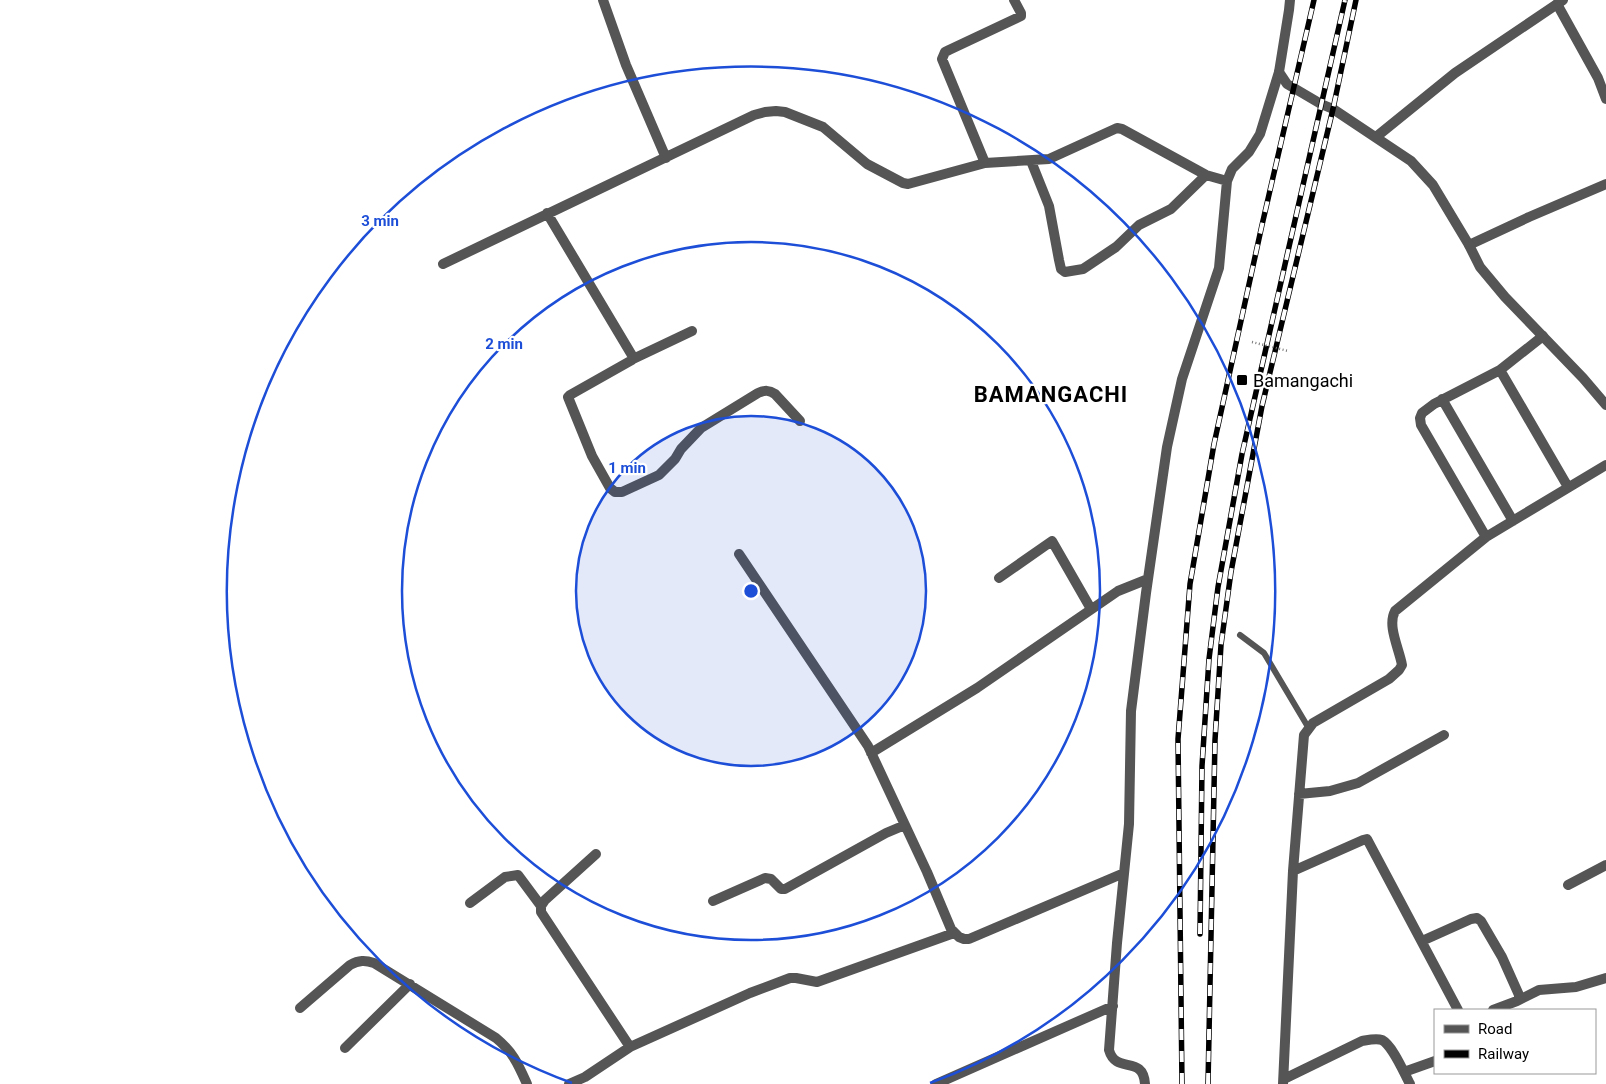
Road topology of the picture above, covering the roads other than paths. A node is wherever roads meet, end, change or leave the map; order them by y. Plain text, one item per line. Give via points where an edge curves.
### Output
1 (603, 0) edge
2 (1014, 0) edge
3 (1290, 0) edge
4 (1560, 2) edge
5 (1279, 72) junction
6 (1602, 76) edge
7 (1606, 99) edge
8 (1376, 137) junction
9 (666, 158) junction
10 (1032, 161) junction
11 (985, 163) junction
12 (1206, 175) junction
13 (1228, 181) junction
14 (1606, 184) edge
15 (546, 213) junction
16 (1469, 245) junction
17 (443, 264) dead end
18 (692, 330) dead end
19 (1543, 336) junction
20 (633, 359) junction
21 (1500, 370) junction
22 (1442, 399) junction
23 (1606, 405) edge
24 (800, 421) dead end
25 (1606, 465) edge
26 (1568, 487) junction
27 (1513, 521) junction
28 (1486, 537) junction
29 (739, 554) dead end
30 (999, 578) dead end
31 (1148, 579) junction
32 (1091, 609) junction
33 (1240, 635) dead end
34 (1308, 727) junction
35 (1444, 735) dead end
36 (871, 753) junction
37 (1299, 794) junction
38 (905, 825) junction
39 (596, 854) dead end
40 (1606, 865) edge
41 (1293, 871) junction
42 (1124, 873) junction
43 (1568, 885) dead end
44 (713, 902) dead end
45 (470, 903) dead end
46 (541, 906) junction
47 (954, 933) junction
48 (1422, 941) junction
49 (1606, 978) edge
50 (410, 984) junction
51 (1517, 1001) junction
52 (1113, 1006) junction
53 (300, 1008) dead end
54 (1457, 1009) edge
55 (1496, 1009) edge
56 (630, 1047) junction
57 (345, 1048) dead end
58 (1434, 1061) edge
59 (1404, 1072) junction
60 (1283, 1081) edge
61 (527, 1084) edge
62 (569, 1084) edge
63 (936, 1084) edge
64 (1145, 1084) edge
65 (1410, 1084) edge

1 - 9 street via 626,65
2 - 11 street via 1021,16 945,52 942,59
3 - 5 street
4 - 6 street
4 - 8 street via 1455,73
5 - 8 street via 1288,84
5 - 13 street via 1260,134 1249,152 1232,169
6 - 7 street
8 - 16 street via 1410,161 1433,185
9 - 11 street via 754,115 776,111 823,127 867,164 903,183
9 - 15 street
10 - 11 street
10 - 12 street via 1049,159 1122,128
10 - 12 street via 1046,196 1058,260 1065,272 1083,269 1116,247 1139,225 1171,210
12 - 13 street
13 - 31 street via 1219,268 1182,379 1167,447
14 - 16 street
15 - 17 street
15 - 20 street
16 - 19 street via 1480,267
18 - 20 street
19 - 21 street
19 - 23 street
20 - 24 street via 568,398 600,470 615,492 622,492 659,475 701,428 758,392 764,390 775,394
21 - 22 street
21 - 26 street
22 - 27 street
22 - 28 street via 1422,413 1421,425
25 - 26 street
26 - 27 street
27 - 28 street
28 - 34 street via 1395,611 1392,625 1402,664 1399,670
29 - 36 street
30 - 32 street via 1052,541
31 - 32 street via 1118,591
31 - 42 street via 1132,712 1129,824
32 - 36 street via 977,688
33 - 34 lane via 1264,653
34 - 37 street via 1304,735
35 - 37 street via 1358,783 1330,791
36 - 38 street
37 - 41 street
38 - 44 street via 785,889 781,890 771,879 765,878
38 - 47 street
39 - 46 street
40 - 43 street
41 - 48 street via 1367,839
41 - 60 street
42 - 47 street via 969,939
42 - 52 street
45 - 46 street via 504,876 518,875
46 - 56 street via 541,912
47 - 56 street via 816,982 786,979
48 - 51 street via 1471,919 1481,920 1517,989
48 - 54 street
49 - 51 street via 1576,987 1539,990
50 - 53 street via 374,963 357,961
50 - 57 street
50 - 61 street via 506,1046 515,1057
51 - 55 street
52 - 63 street
52 - 64 street via 1111,1056 1114,1061 1139,1069
56 - 62 street
58 - 59 street
59 - 60 street via 1388,1046 1374,1039 1362,1041
59 - 65 street

